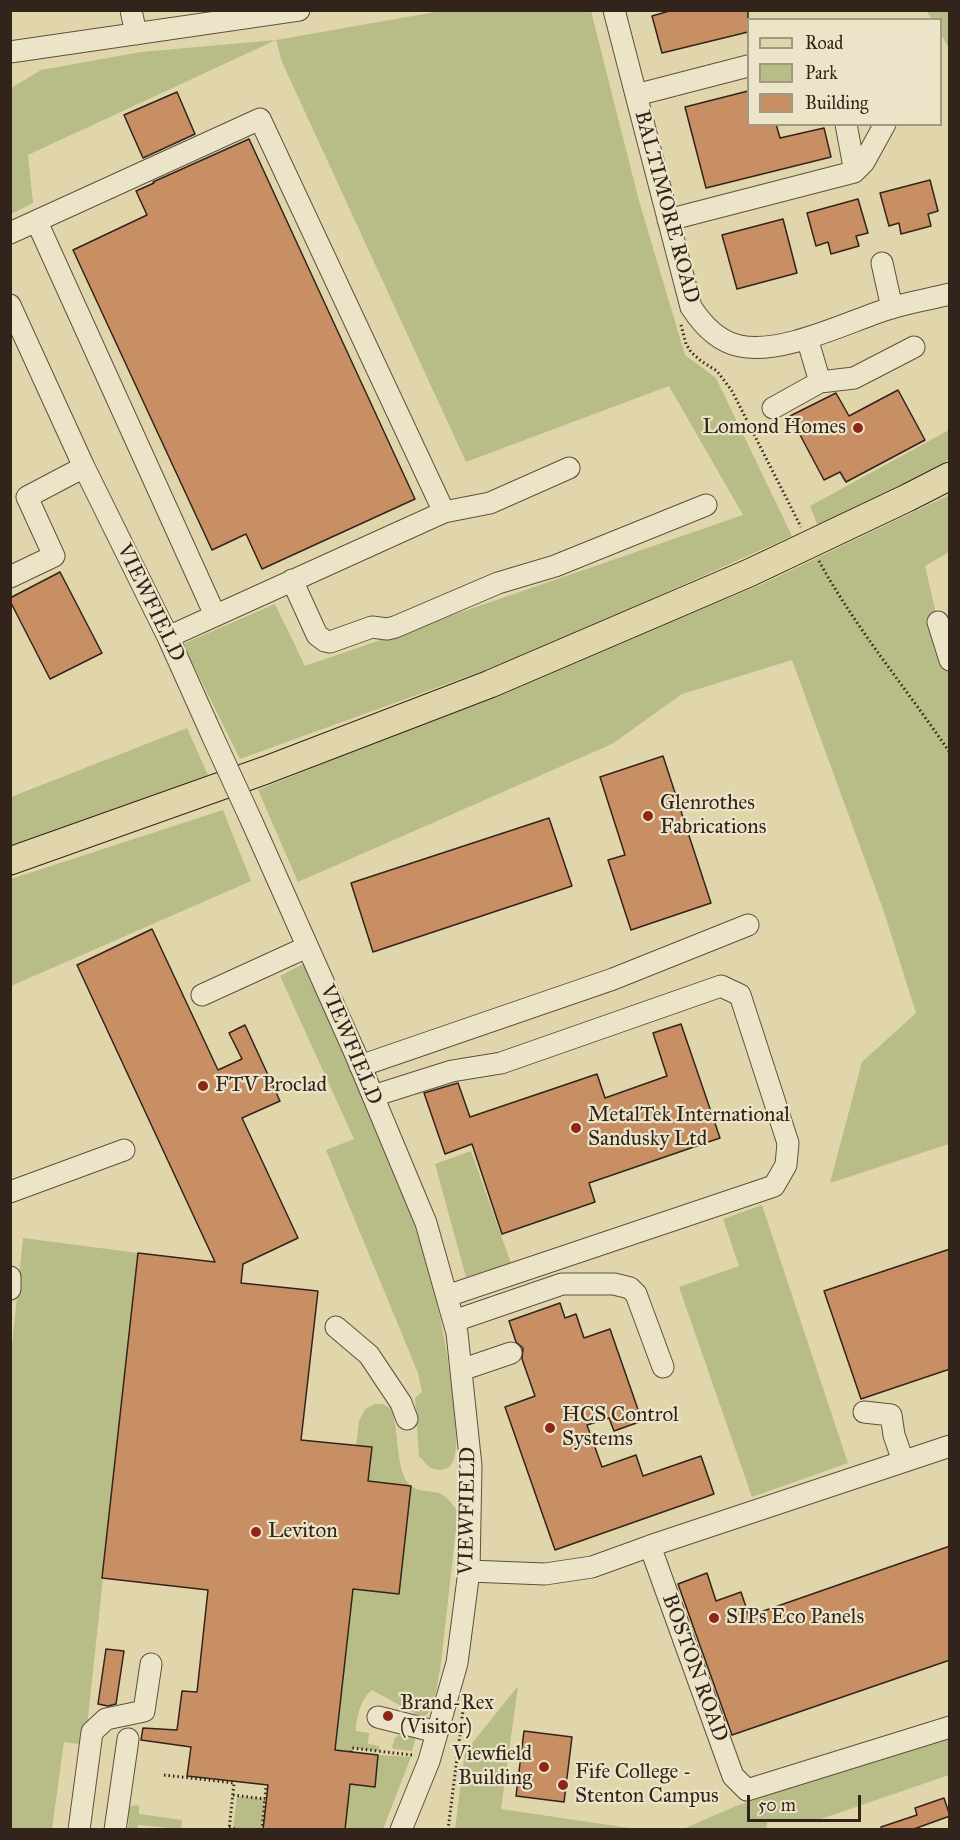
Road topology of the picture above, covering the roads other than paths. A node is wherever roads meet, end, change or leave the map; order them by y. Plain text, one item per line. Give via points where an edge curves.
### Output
1 (132, 10) edge
2 (299, 10) edge
3 (614, 10) edge
4 (136, 34) junction
5 (10, 52) edge
6 (747, 66) edge
7 (636, 95) junction
8 (846, 126) edge
9 (884, 126) edge
10 (854, 172) junction
11 (668, 219) junction
12 (37, 222) junction
13 (10, 233) edge
14 (882, 263) dead end
15 (950, 294) edge
16 (10, 305) edge
17 (892, 308) junction
18 (807, 338) junction
19 (914, 347) dead end
20 (820, 382) junction
21 (773, 408) dead end
22 (84, 467) junction
23 (569, 468) dead end
24 (950, 476) edge
25 (706, 505) dead end
26 (444, 512) junction
27 (10, 577) edge
28 (292, 580) junction
29 (215, 615) junction
30 (938, 622) dead end
31 (168, 637) junction
32 (950, 660) edge
33 (10, 861) edge
34 (748, 924) dead end
35 (307, 947) junction
36 (202, 995) dead end
37 (360, 1066) junction
38 (373, 1096) junction
39 (124, 1150) dead end
40 (10, 1192) edge
41 (10, 1278) edge
42 (10, 1289) edge
43 (447, 1296) junction
44 (454, 1321) junction
45 (336, 1327) dead end
46 (510, 1353) dead end
47 (663, 1367) dead end
48 (461, 1370) junction
49 (864, 1412) dead end
50 (406, 1419) dead end
51 (950, 1446) edge
52 (903, 1461) junction
53 (650, 1546) junction
54 (469, 1571) junction
55 (151, 1664) dead end
56 (378, 1717) dead end
57 (950, 1727) edge
58 (437, 1732) junction
59 (128, 1739) dead end
60 (79, 1830) edge
61 (115, 1830) edge
62 (402, 1830) edge

1 - 4 street
2 - 4 street
3 - 7 street, BALTIMORE ROAD
4 - 5 street
6 - 7 street
7 - 11 street, BALTIMORE ROAD
8 - 10 street
9 - 10 street
10 - 11 street
11 - 18 street, BALTIMORE ROAD via 691,307 701,322 718,336 740,346 766,346
12 - 13 street
12 - 26 street via 260,119
12 - 29 street
14 - 17 street
15 - 17 street, BALTIMORE ROAD
16 - 22 street, VIEWFIELD
17 - 18 street, BALTIMORE ROAD
18 - 20 street
19 - 20 street via 854,378
20 - 21 street
22 - 27 street via 27,497 54,556
22 - 31 street, VIEWFIELD
23 - 26 street via 490,503
24 - 33 main road via 749,573 490,684 266,770
25 - 28 street via 555,566 506,580 390,629 372,627 335,641 325,641 317,635
26 - 28 street
28 - 29 street
29 - 31 street
30 - 32 street
31 - 35 street, VIEWFIELD, bridge
34 - 37 street via 613,979
35 - 36 street
35 - 37 street, VIEWFIELD
37 - 38 street, VIEWFIELD
38 - 43 street, VIEWFIELD via 426,1223
38 - 43 street via 452,1071 501,1063 721,986 740,995 788,1143 786,1165 774,1186
39 - 40 street
41 - 42 street
43 - 44 street, VIEWFIELD
44 - 47 street via 562,1284 614,1284 636,1294
44 - 48 street, VIEWFIELD
45 - 50 street via 369,1355 401,1403
46 - 48 street
48 - 54 street, VIEWFIELD via 471,1467
49 - 52 street via 891,1415
51 - 52 street
52 - 53 street
53 - 54 street via 592,1567 545,1574
53 - 57 street, BOSTON ROAD via 733,1776 747,1790
54 - 58 street, VIEWFIELD via 457,1663
55 - 60 street via 144,1711 106,1719 92,1732
56 - 58 street
58 - 62 street, VIEWFIELD
59 - 61 street

